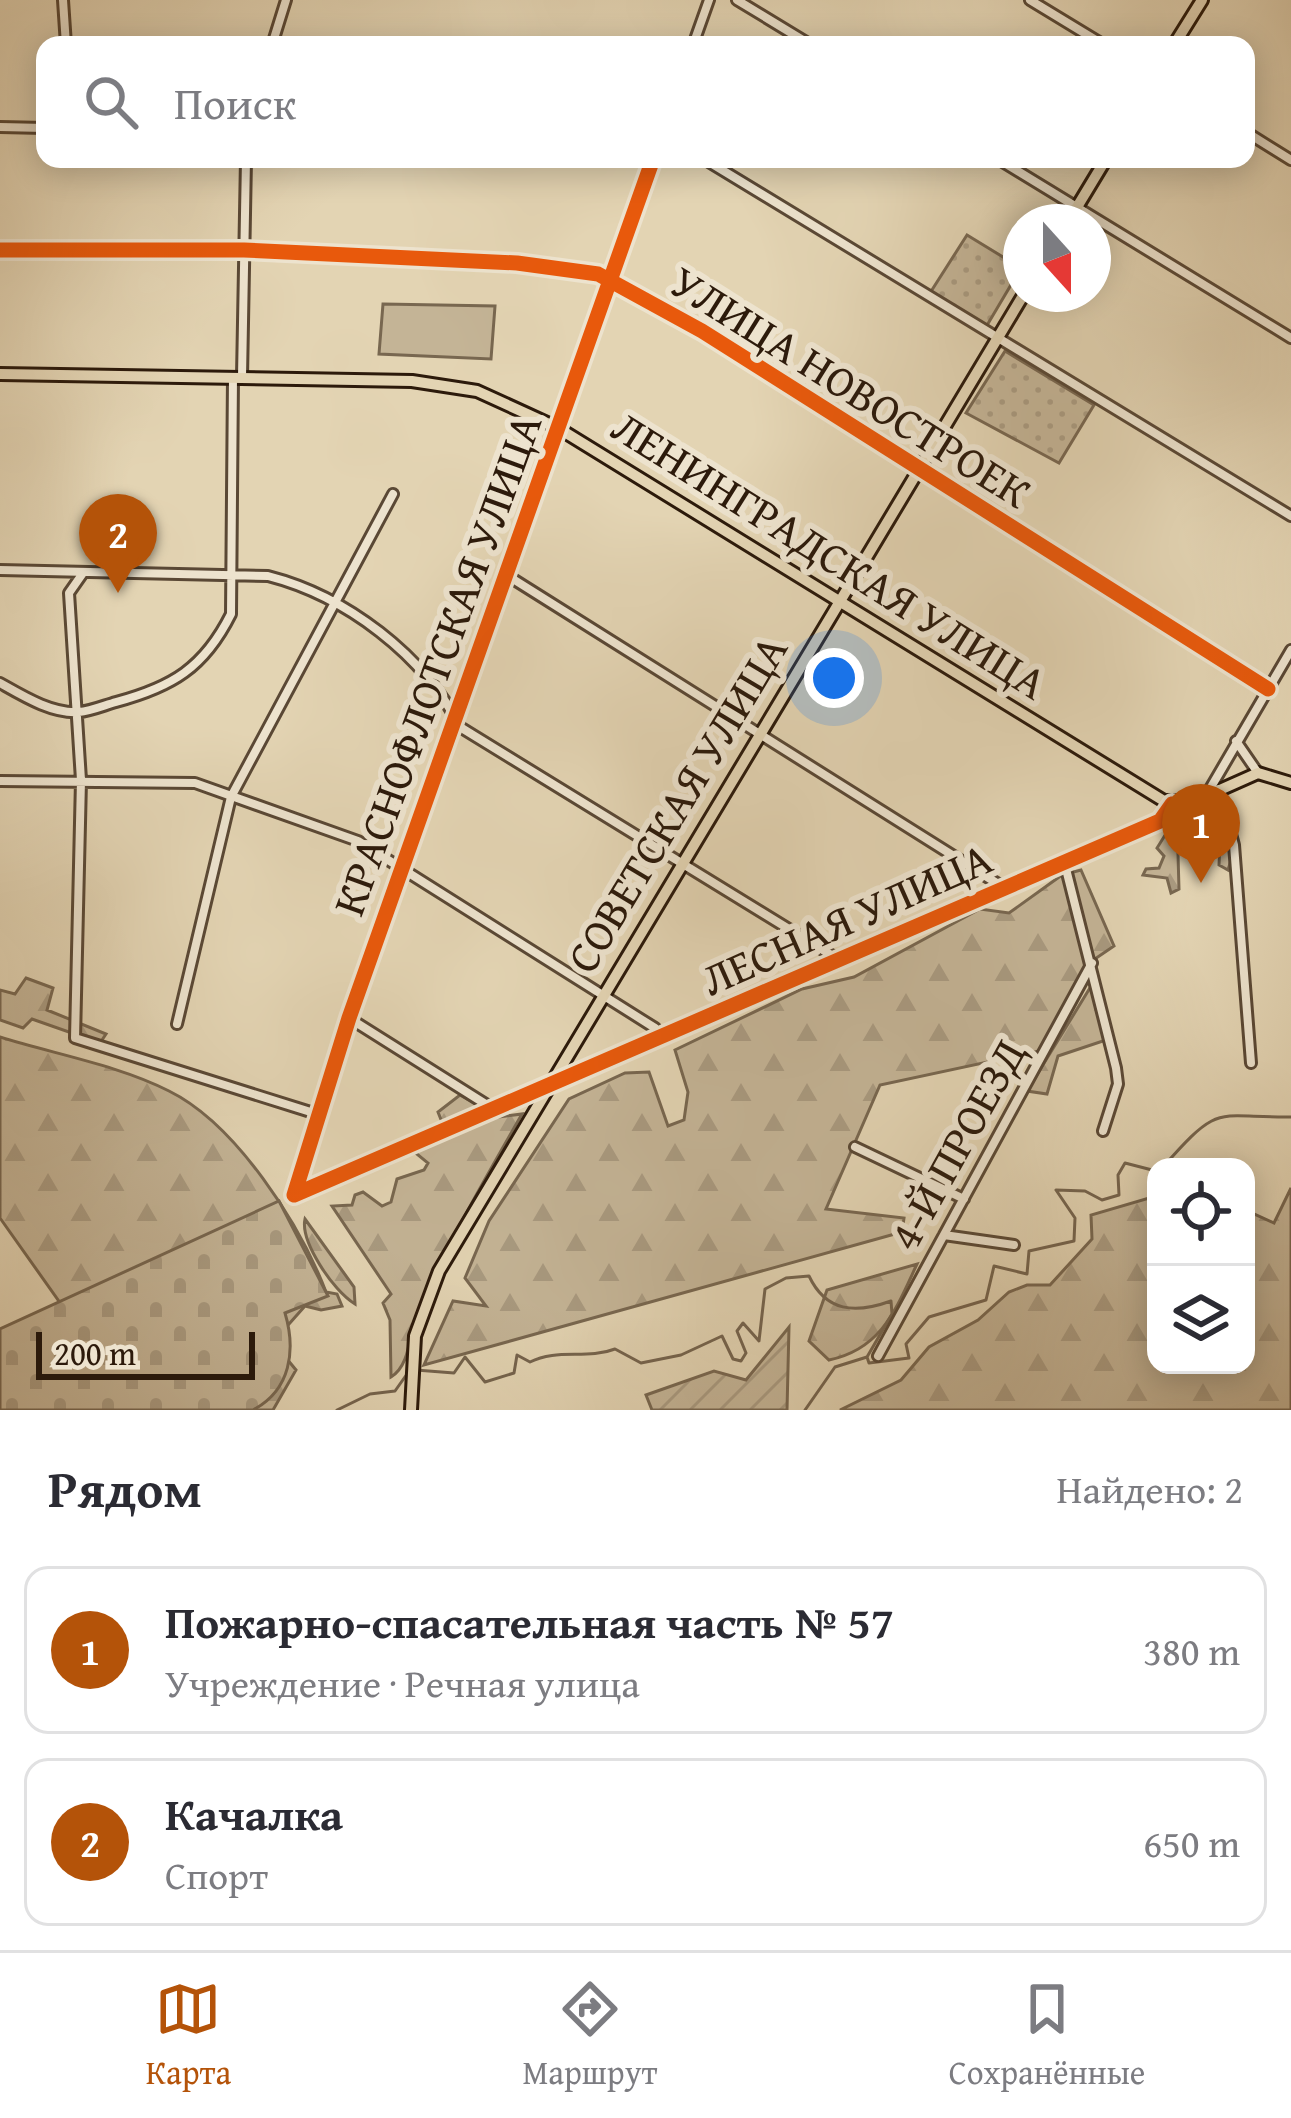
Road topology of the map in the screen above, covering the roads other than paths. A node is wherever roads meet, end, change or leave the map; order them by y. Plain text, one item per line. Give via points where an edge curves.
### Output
1 (63, 0) edge
2 (286, 0) edge
3 (709, 0) edge
4 (737, 0) edge
5 (1030, 0) edge
6 (1202, 0) edge
7 (65, 36) edge
8 (275, 36) edge
9 (696, 36) edge
10 (796, 36) edge
11 (1089, 36) edge
12 (1180, 36) edge
13 (0, 127) edge
14 (36, 128) edge
15 (1255, 138) edge
16 (1291, 160) edge
17 (246, 168) edge
18 (650, 168) edge
19 (719, 168) edge
20 (1013, 168) edge
21 (1101, 168) edge
22 (1072, 204) edge
23 (1079, 204) edge
24 (1111, 228) edge
25 (0, 250) edge
26 (244, 250) junction
27 (609, 281) junction
28 (1013, 312) edge
29 (998, 338) junction
30 (1291, 338) edge
31 (0, 374) edge
32 (238, 377) junction
33 (558, 428) junction
34 (919, 469) junction
35 (393, 494) dead end
36 (1291, 516) edge
37 (0, 570) edge
38 (84, 572) junction
39 (505, 574) junction
40 (232, 575) junction
41 (334, 602) junction
42 (840, 602) junction
43 (1291, 650) edge
44 (0, 683) edge
45 (1268, 689) junction
46 (77, 713) junction
47 (455, 716) junction
48 (762, 732) junction
49 (1236, 740) junction
50 (1258, 773) junction
51 (81, 780) junction
52 (0, 781) edge
53 (1291, 783) edge
54 (1219, 789) junction
55 (1206, 796) junction
56 (231, 797) junction
57 (1174, 807) junction
58 (1064, 861) junction
59 (680, 863) junction
60 (402, 864) junction
61 (1004, 888) junction
62 (838, 958) junction
63 (1093, 963) junction
64 (603, 995) junction
65 (349, 1018) junction
66 (177, 1024) dead end
67 (660, 1039) junction
68 (1251, 1063) dead end
69 (543, 1091) junction
70 (496, 1111) junction
71 (317, 1114) junction
72 (1103, 1131) dead end
73 (855, 1147) dead end
74 (295, 1196) joint
75 (964, 1199) junction
76 (944, 1234) junction
77 (1014, 1245) dead end
78 (878, 1356) dead end
79 (411, 1410) edge

1 - 7 street
2 - 8 street
3 - 9 street
4 - 10 street
5 - 11 street
6 - 12 main road
13 - 14 street
15 - 16 street
17 - 26 street
18 - 27 street, КРАСНОФЛОТСКАЯ УЛИЦА
19 - 29 street
20 - 22 street
21 - 23 main road
24 - 30 street
25 - 26 street, УЛИЦА НОВОСТРОЕК
26 - 27 street, УЛИЦА НОВОСТРОЕК via 517,263
26 - 32 street
27 - 33 street, КРАСНОФЛОТСКАЯ УЛИЦА
27 - 34 street, УЛИЦА НОВОСТРОЕК
28 - 29 main road, СОВЕТСКАЯ УЛИЦА
29 - 34 main road, СОВЕТСКАЯ УЛИЦА
29 - 36 street
31 - 32 main road, ЛЕНИНГРАДСКАЯ УЛИЦА
32 - 33 main road, ЛЕНИНГРАДСКАЯ УЛИЦА via 440,383 489,395
32 - 40 street
33 - 39 street, КРАСНОФЛОТСКАЯ УЛИЦА
33 - 42 main road, ЛЕНИНГРАДСКАЯ УЛИЦА
34 - 42 main road, СОВЕТСКАЯ УЛИЦА
34 - 45 street, УЛИЦА НОВОСТРОЕК
35 - 41 street
37 - 38 street
38 - 40 street
38 - 46 street via 70,592
39 - 47 street, КРАСНОФЛОТСКАЯ УЛИЦА
39 - 48 street
40 - 41 street via 303,585
40 - 46 street via 230,614 193,671 157,691
41 - 47 street via 396,644
41 - 56 street
42 - 48 main road, СОВЕТСКАЯ УЛИЦА
42 - 57 main road, ЛЕНИНГРАДСКАЯ УЛИЦА
43 - 45 street
44 - 46 street via 37,704
45 - 49 street
46 - 51 street
47 - 59 street via 460,728
47 - 60 street, КРАСНОФЛОТСКАЯ УЛИЦА
48 - 59 main road, СОВЕТСКАЯ УЛИЦА
48 - 61 street
49 - 50 street
49 - 55 street
50 - 53 main road
50 - 54 main road, ЛЕСНАЯ УЛИЦА
51 - 52 street
51 - 56 street via 195,783
51 - 71 street via 75,1038
54 - 55 main road, ЛЕСНАЯ УЛИЦА
54 - 68 street via 1234,845
55 - 57 main road, ЛЕСНАЯ УЛИЦА
56 - 60 street
56 - 66 street
57 - 58 street, ЛЕСНАЯ УЛИЦА
58 - 61 street, ЛЕСНАЯ УЛИЦА
58 - 63 street
59 - 62 street
59 - 64 main road, СОВЕТСКАЯ УЛИЦА
60 - 64 street
60 - 65 street, КРАСНОФЛОТСКАЯ УЛИЦА
61 - 62 street, ЛЕСНАЯ УЛИЦА
62 - 67 street, ЛЕСНАЯ УЛИЦА
63 - 72 street via 1118,1084
63 - 75 street, 4-Й ПРОЕЗД
64 - 67 street
64 - 69 main road, СОВЕТСКАЯ УЛИЦА
65 - 70 street
65 - 71 street, КРАСНОФЛОТСКАЯ УЛИЦА
67 - 69 street, ЛЕСНАЯ УЛИЦА
69 - 70 street, ЛЕСНАЯ УЛИЦА
69 - 79 main road, СОВЕТСКАЯ УЛИЦА via 420,1315
70 - 74 street, ЛЕСНАЯ УЛИЦА
71 - 74 street, КРАСНОФЛОТСКАЯ УЛИЦА
73 - 75 street
75 - 76 street, 4-Й ПРОЕЗД
76 - 77 street
76 - 78 street, 4-Й ПРОЕЗД

